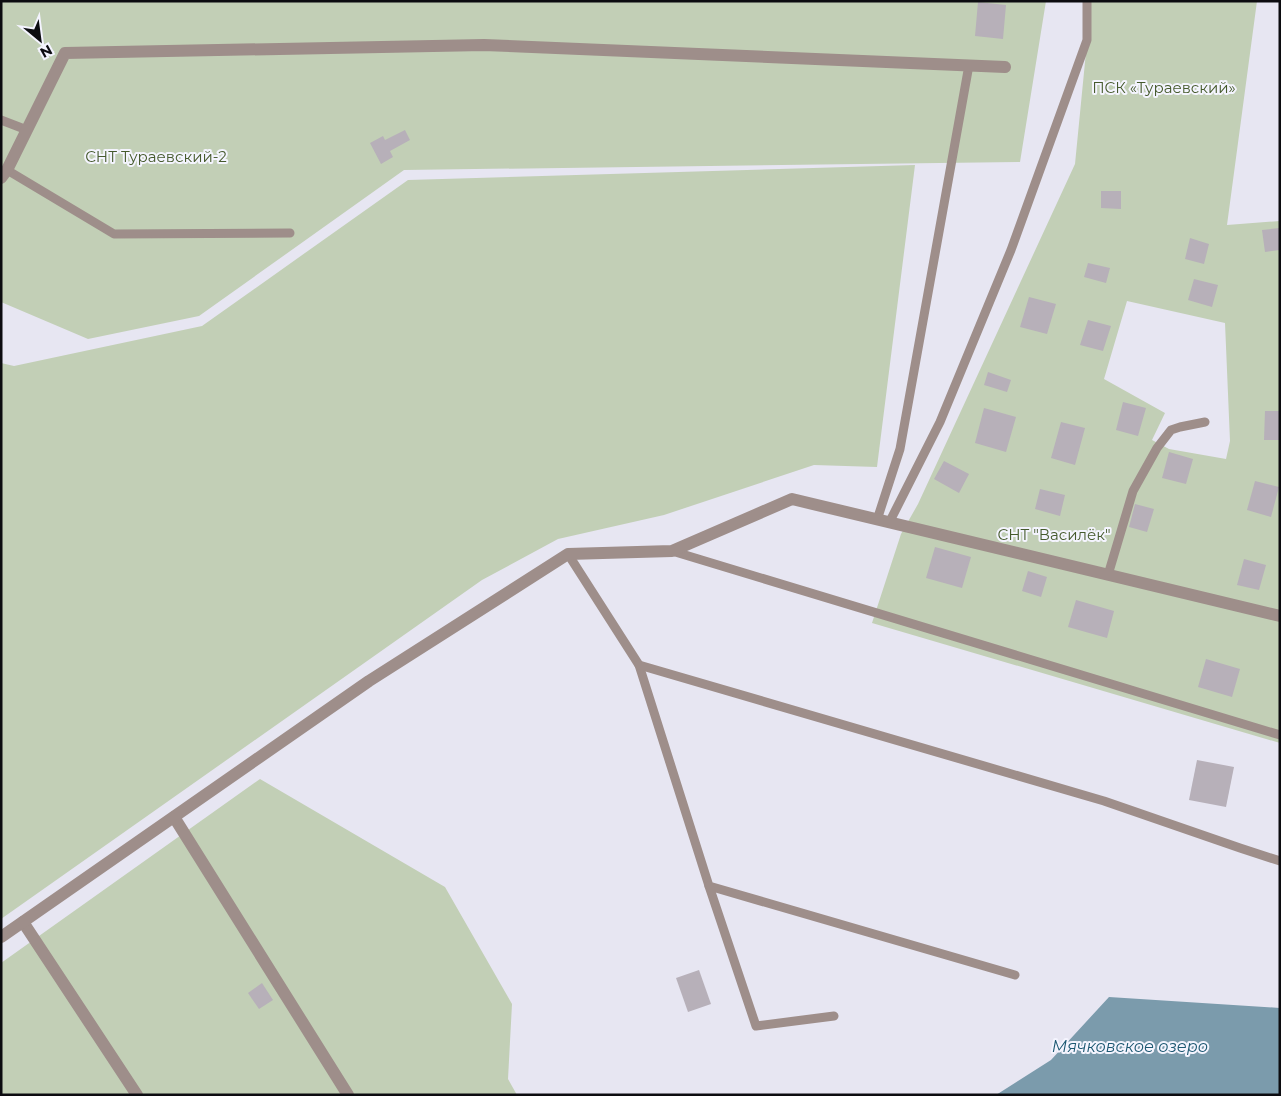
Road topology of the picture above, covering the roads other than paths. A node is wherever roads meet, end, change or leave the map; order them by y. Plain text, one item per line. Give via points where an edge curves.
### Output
1 (1087, 1) edge
2 (969, 65) junction
3 (1005, 67) dead end
4 (1, 120) edge
5 (27, 130) junction
6 (4, 174) edge
7 (290, 233) dead end
8 (1205, 422) dead end
9 (883, 522) junction
10 (672, 551) junction
11 (568, 554) junction
12 (1108, 575) junction
13 (1280, 616) edge
14 (639, 664) junction
15 (1280, 735) edge
16 (174, 817) junction
17 (1280, 861) edge
18 (709, 886) junction
19 (23, 922) junction
20 (1, 937) edge
21 (1015, 975) dead end
22 (834, 1016) dead end
23 (137, 1095) edge
24 (348, 1095) edge

1 - 9 lane via 1087,40 1011,250 940,422
2 - 3 street
2 - 5 street via 484,46 65,53
2 - 9 lane via 900,449
4 - 5 lane
5 - 6 street
6 - 7 lane via 114,234
8 - 12 lane via 1171,430 1157,448 1133,492
9 - 10 street via 792,499
9 - 12 street
10 - 11 street
10 - 15 lane
11 - 14 lane
11 - 16 street via 369,681
12 - 13 street
14 - 17 lane via 1104,801
14 - 18 lane
16 - 19 street
16 - 24 street
18 - 21 lane
18 - 22 lane via 756,1026
19 - 20 street
19 - 23 street

